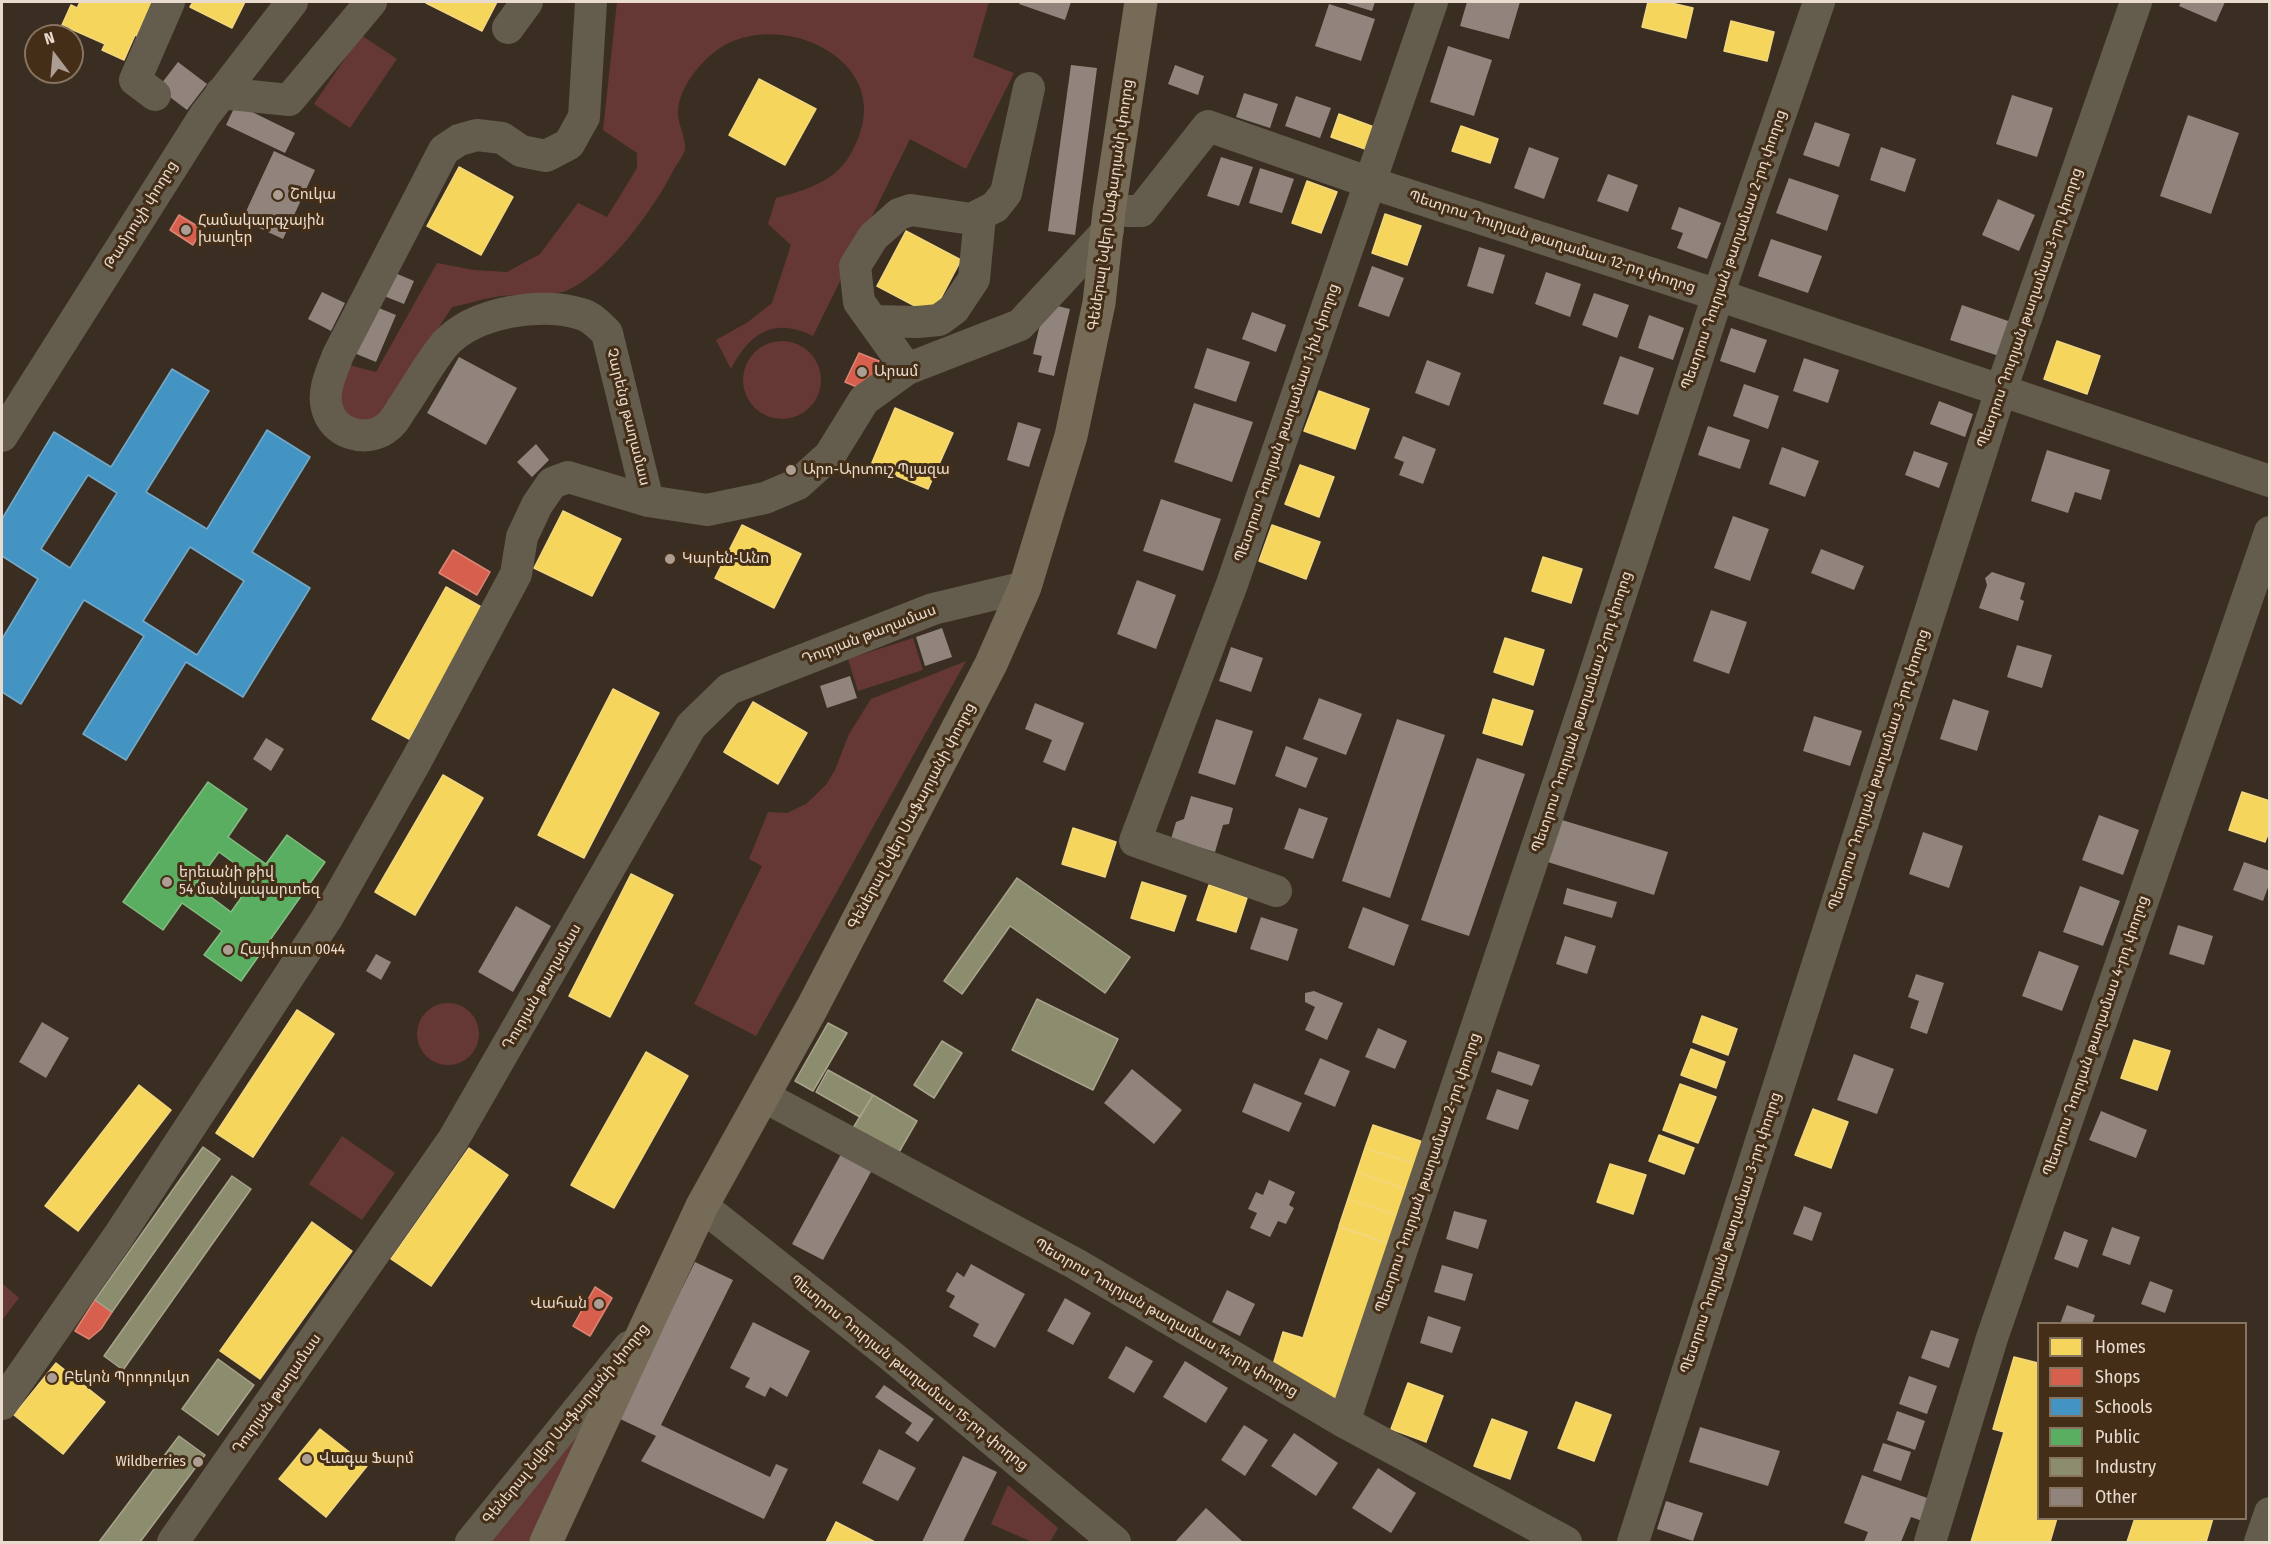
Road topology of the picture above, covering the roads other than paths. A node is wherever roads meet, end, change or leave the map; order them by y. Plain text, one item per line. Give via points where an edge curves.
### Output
1 (169, 2) edge
2 (292, 2) edge
3 (371, 2) edge
4 (527, 2) edge
5 (591, 2) edge
6 (1141, 2) edge
7 (1432, 2) edge
8 (1818, 2) edge
9 (2136, 2) edge
10 (508, 28) dead end
11 (1029, 88) dead end
12 (221, 93) junction
13 (155, 95) dead end
14 (1371, 183) junction
15 (980, 216) junction
16 (1108, 220) junction
17 (1718, 295) junction
18 (873, 321) junction
19 (907, 369) junction
20 (2001, 390) junction
21 (2, 436) edge
22 (2270, 481) edge
23 (648, 501) junction
24 (2270, 532) edge
25 (1025, 587) junction
26 (1276, 891) dead end
27 (763, 1096) junction
28 (702, 1206) junction
29 (647, 1325) junction
30 (2, 1404) edge
31 (1344, 1422) junction
32 (2270, 1513) edge
33 (173, 1542) edge
34 (471, 1542) edge
35 (546, 1542) edge
36 (1115, 1542) edge
37 (1566, 1542) edge
38 (1633, 1542) edge
39 (1930, 1542) edge
40 (2259, 1542) edge

1 - 13 street via 135,80
2 - 12 street, Թամրուչի փողոց
3 - 12 street via 290,100
4 - 10 street
5 - 23 street, Չարենց թաղամաս via 585,117 569,144 546,156 521,151 502,138 477,135 444,150 338,356 328,381 326,407 340,429 360,436 375,434 392,423 446,344 466,327 489,317 532,309 583,314 607,333
6 - 16 main road, Գեներալ Նվեր Սաֆարյանի փողոց
7 - 14 street, Պետրոս Դուրյան թաղամաս 1-ին փողոց
8 - 17 street, Պետրոս Դուրյան թաղամաս 2-րդ փողոց
9 - 20 street, Պետրոս Դուրյան թաղամաս 3-րդ փողոց
11 - 15 street via 1006,193 995,207
12 - 21 street, Թամրուչի փողոց
14 - 16 street, Պետրոս Դուրյան թաղամաս 12-րդ փողոց via 1208,126 1141,211
14 - 17 street, Պետրոս Դուրյան թաղամաս 12-րդ փողոց
14 - 26 street, Պետրոս Դուրյան թաղամաս 1-ին փողոց via 1232,584 1136,841
15 - 18 street via 974,279 954,309 939,320
15 - 18 street via 971,219 911,210 899,214 873,237 855,266 859,302
16 - 19 street, Չարենց թաղամաս via 1020,325
16 - 25 main road, Գեներալ Նվեր Սաֆարյանի փողոց via 1100,303 1071,436
17 - 20 street, Պետրոս Դուրյան թաղամաս 12-րդ փողոց
17 - 31 street, Պետրոս Դուրյան թաղամաս 2-րդ փողոց
18 - 19 street
19 - 23 street, Չարենց թաղամաս via 864,400 830,455 798,484 765,498 706,510
20 - 22 street, Պետրոս Դուրյան թաղամաս 12-րդ փողոց
20 - 38 street, Պետրոս Դուրյան թաղամաս 3-րդ փողոց
23 - 30 street via 568,477 552,483 522,537 516,574 327,918 118,1237
24 - 39 street, Պետրոս Դուրյան թաղամաս 4-րդ փողոց via 1996,1327
25 - 27 main road, Գեներալ Նվեր Սաֆարյանի փողոց via 991,664
25 - 33 street, Դուրյան թաղամաս via 933,609 729,689 691,726 453,1140
27 - 28 main road, Գեներալ Նվեր Սաֆարյանի փողոց
27 - 31 street, Պետրոս Դուրյան թաղամաս 14-րդ փողոց via 1076,1264
28 - 29 main road, Գեներալ Նվեր Սաֆարյանի փողոց
28 - 36 street, Պետրոս Դուրյան թաղամաս 15-րդ փողոց via 890,1355
29 - 34 street, Գեներալ Նվեր Սաֆարյանի փողոց
29 - 35 main road
31 - 37 street, Պետրոս Դուրյան թաղամաս 14-րդ փողոց
32 - 40 street

